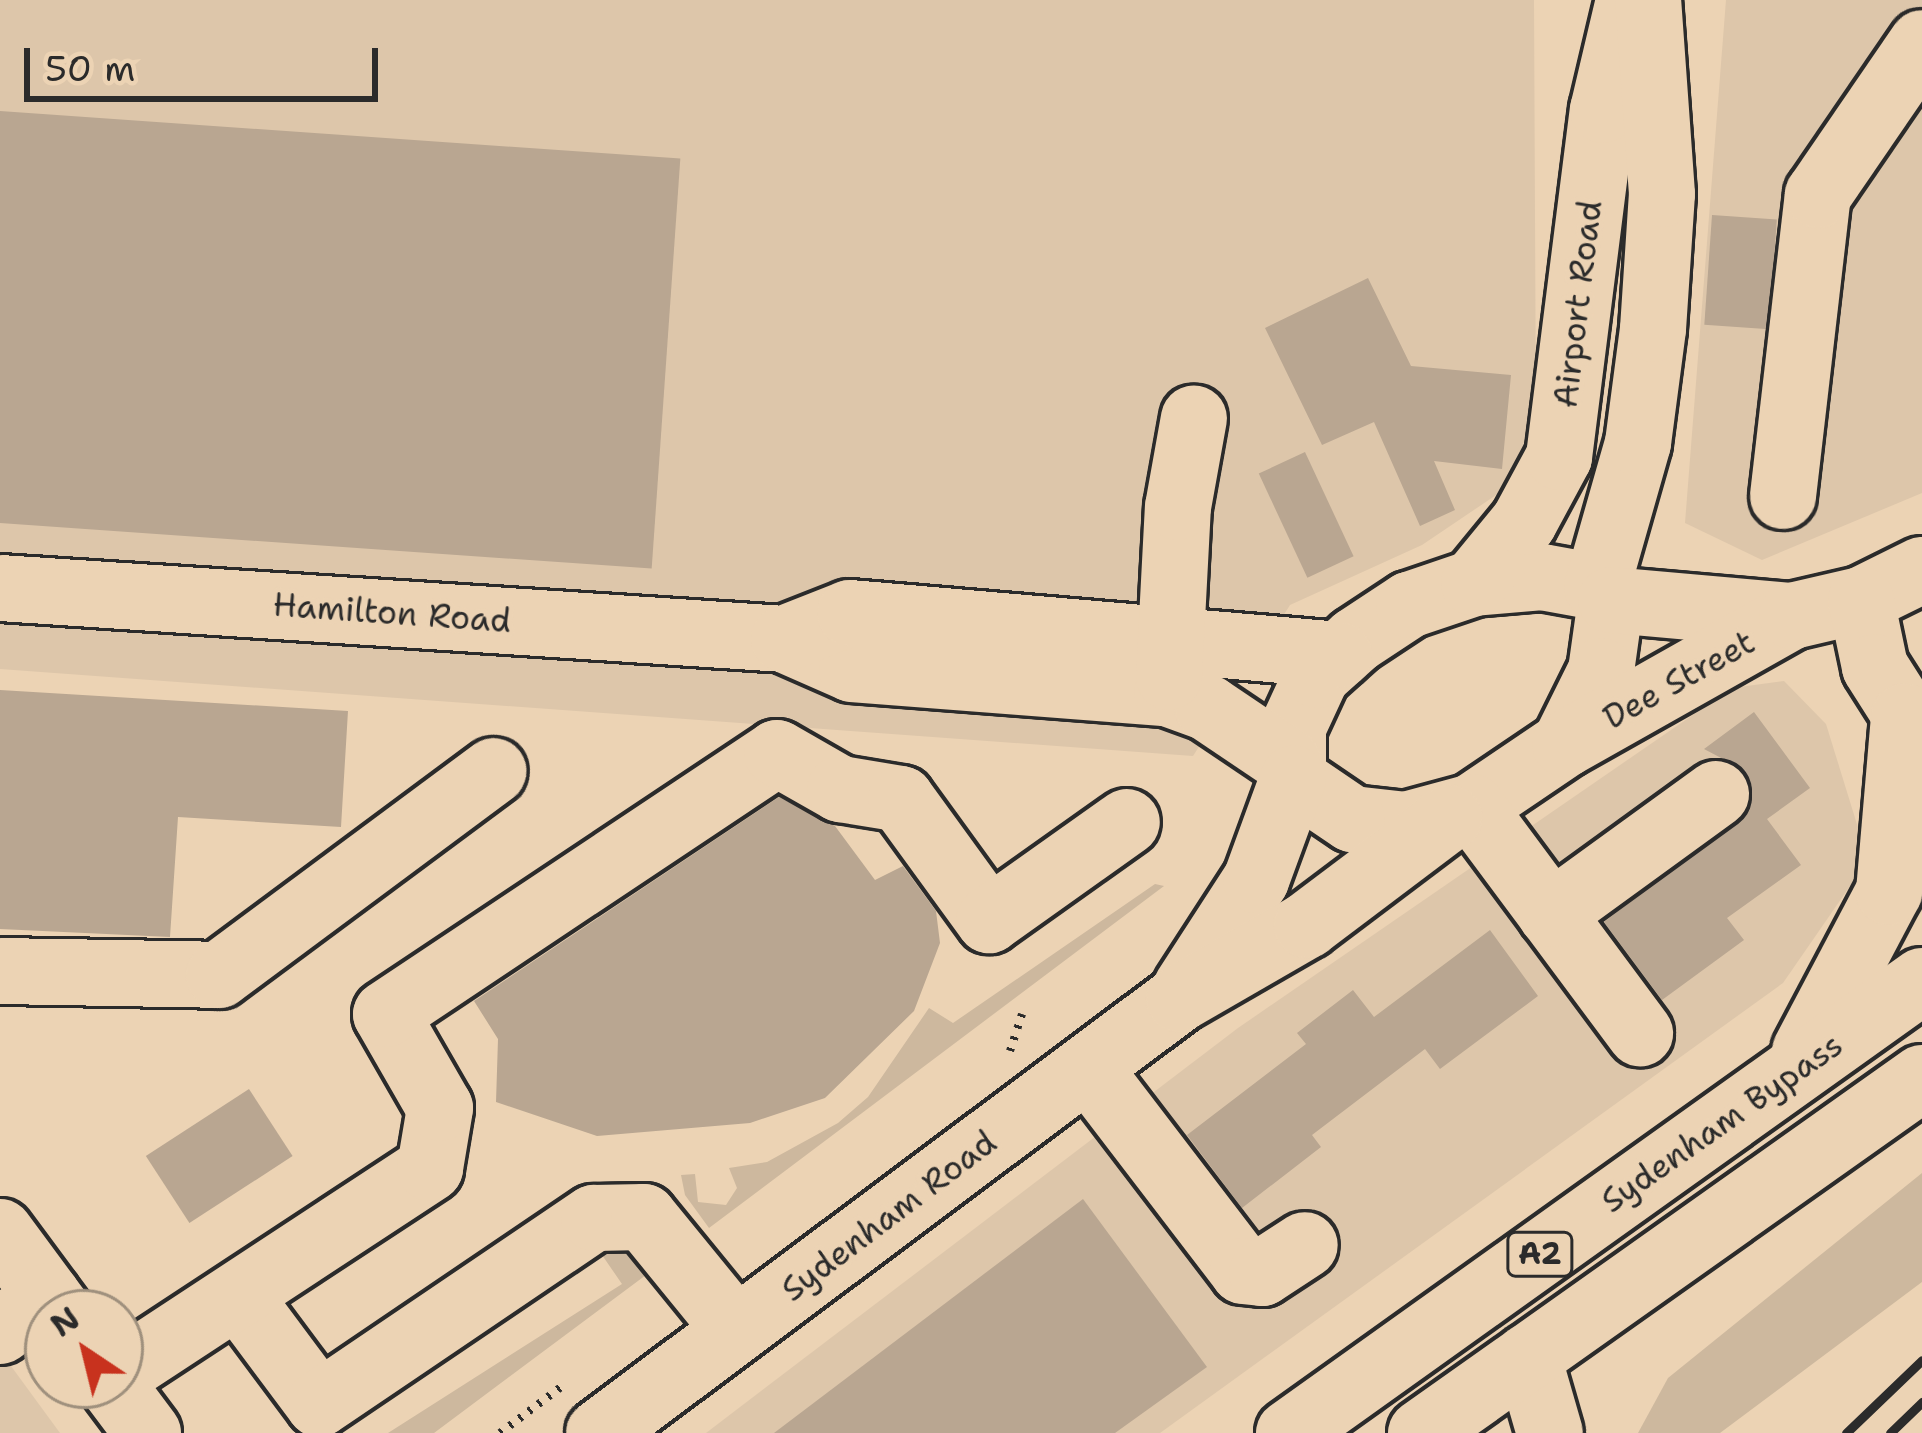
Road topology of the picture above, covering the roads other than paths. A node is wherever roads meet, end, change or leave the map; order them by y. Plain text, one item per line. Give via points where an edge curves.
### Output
1 (1629, 0) edge
2 (1648, 0) edge
3 (1922, 44) edge
4 (1194, 418) dead end
5 (1783, 496) dead end
6 (1922, 570) edge
7 (1474, 584) junction
8 (0, 588) edge
9 (1604, 593) junction
10 (1861, 600) junction
11 (1792, 616) junction
12 (1339, 655) junction
13 (1170, 664) junction
14 (1916, 731) edge
15 (1565, 744) junction
16 (1290, 770) junction
17 (494, 771) dead end
18 (1716, 794) dead end
19 (1460, 812) junction
20 (1127, 822) dead end
21 (1551, 914) junction
22 (1922, 981) edge
23 (10, 986) edge
24 (1179, 999) junction
25 (1640, 1034) dead end
26 (1088, 1068) junction
27 (1790, 1074) junction
28 (1922, 1078) edge
29 (0, 1232) edge
30 (1305, 1245) dead end
31 (25, 1289) edge
32 (240, 1298) junction
33 (736, 1330) junction
34 (144, 1354) edge
35 (1528, 1358) junction
36 (599, 1433) edge
37 (1289, 1433) edge
38 (1421, 1433) edge
39 (1550, 1433) edge

1 - 7 main road, Airport Road via 1604,110 1559,457
2 - 9 main road via 1662,194 1653,329 1639,443
3 - 5 main road via 1818,195
4 - 13 main road via 1178,507
6 - 10 main road, Dee Street
7 - 9 main road, Dee Street via 1542,577
7 - 12 main road, Dee Street via 1409,604
8 - 13 main road, Hamilton Road via 784,639 850,613
9 - 11 main road, Dee Street
9 - 15 main road via 1610,644
10 - 11 main road, Dee Street
10 - 14 main road via 1875,667
11 - 15 main road, Dee Street
12 - 13 main road, Hamilton Road
12 - 16 main road, Sydenham Road via 1317,675
13 - 16 main road, Hamilton Road via 1208,708
14 - 27 main road via 1888,892
15 - 19 main road, Dee Street
16 - 19 main road, Hamilton Road via 1352,818
16 - 24 main road, Sydenham Road via 1256,880
17 - 23 main road via 219,975
18 - 21 main road
19 - 21 main road
19 - 24 main road, Sydenham Road via 1307,925
20 - 32 main road via 989,920 902,799 840,789 777,753 386,1014 434,1089 439,1153
21 - 25 main road
22 - 27 main road, Sydenham Bypass / A2
24 - 26 main road, Sydenham Road
26 - 30 main road via 1244,1271 1262,1273
26 - 33 main road, Sydenham Road
27 - 37 main road, Sydenham Bypass / A2
28 - 35 main road, A2
29 - 31 main road
32 - 33 main road via 319,1405 594,1218 644,1217
32 - 34 main road via 217,1300
33 - 36 main road, Sydenham Road
35 - 38 main road, A2
35 - 39 main road

